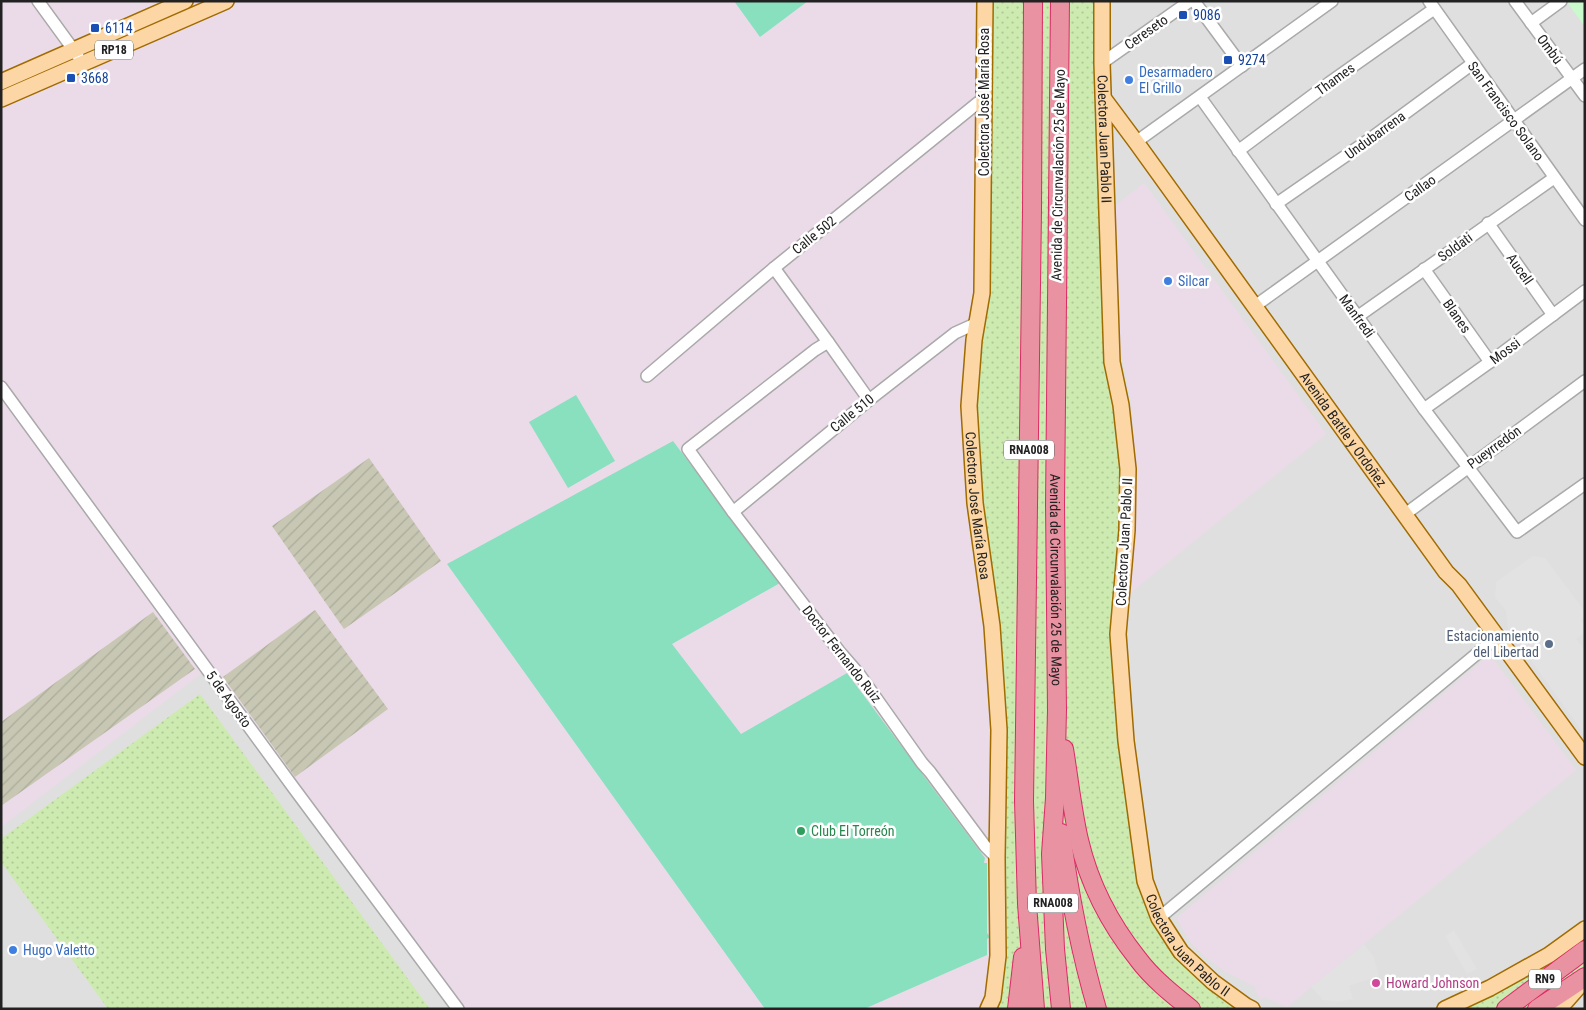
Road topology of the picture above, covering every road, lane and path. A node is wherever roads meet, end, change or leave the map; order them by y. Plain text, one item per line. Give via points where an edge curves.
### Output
1 (38, 1) edge
2 (185, 1) edge
3 (226, 1) edge
4 (985, 1) edge
5 (1020, 1) edge
6 (1033, 1) edge
7 (1102, 1) edge
8 (1190, 1) edge
9 (1194, 1) edge
10 (1332, 1) edge
11 (1515, 1) edge
12 (1561, 1) edge
13 (1060, 4) edge
14 (1431, 5) edge
15 (1531, 23) junction
16 (74, 50) junction
17 (83, 63) junction
18 (1102, 63) junction
19 (1472, 64) junction
20 (1242, 66) junction
21 (1585, 69) edge
22 (1032, 76) junction
23 (1572, 79) junction
24 (1, 82) edge
25 (1585, 96) edge
26 (985, 97) junction
27 (1200, 97) junction
28 (1, 99) edge
29 (1104, 99) junction
30 (1513, 120) junction
31 (1136, 142) junction
32 (1238, 151) junction
33 (1554, 178) junction
34 (1276, 204) junction
35 (1585, 220) edge
36 (1488, 223) junction
37 (1318, 262) junction
38 (774, 268) junction
39 (1424, 269) junction
40 (1585, 291) edge
41 (1255, 306) junction
42 (1553, 315) junction
43 (1357, 316) junction
44 (977, 323) junction
45 (828, 342) junction
46 (1490, 362) junction
47 (646, 376) dead end
48 (1585, 381) edge
49 (1, 387) edge
50 (869, 400) junction
51 (1424, 409) junction
52 (1468, 467) junction
53 (1585, 484) edge
54 (733, 512) junction
55 (1404, 515) junction
56 (1497, 637) junction
57 (1058, 710) junction
58 (1585, 757) edge
59 (1055, 798) junction
60 (997, 858) junction
61 (1027, 904) junction
62 (1159, 918) junction
63 (1585, 929) edge
64 (1585, 950) edge
65 (1585, 978) edge
66 (458, 1009) edge
67 (988, 1009) edge
68 (1017, 1009) edge
69 (1035, 1009) edge
70 (1061, 1009) edge
71 (1097, 1009) edge
72 (1191, 1009) edge
73 (1252, 1009) edge
74 (1445, 1009) edge
75 (1506, 1009) edge
76 (1537, 1009) edge
77 (1559, 1009) edge

1 - 16 street
2 - 16 main road, RP18
3 - 17 main road, RP18
4 - 26 main road, Colectora José María Rosa
5 - 22 highway via 1022,31
6 - 22 highway, Avenida de Circunvalación 25 de Mayo / RNA008
7 - 18 main road, Colectora Juan Pablo II
8 - 18 street, Cereseto
9 - 20 street
10 - 20 street
11 - 15 street, Ombú
12 - 15 street
13 - 57 highway, Avenida de Circunvalación 25 de Mayo / RNA008 via 1055,504
14 - 19 street, San Francisco Solano
14 - 32 street, Thames
15 - 23 street, Ombú
16 - 17 street
16 - 24 main road, RP18
17 - 28 main road, RP18
18 - 29 main road, Colectora Juan Pablo II
19 - 30 street, San Francisco Solano
19 - 34 street, Undubarrena
20 - 27 street
21 - 23 street, Callao
22 - 61 highway, Avenida de Circunvalación 25 de Mayo / RNA008 via 1024,802
23 - 25 street, Ombú
23 - 30 street, Callao
26 - 38 street, Calle 502
26 - 44 main road, Colectora José María Rosa via 982,293
27 - 31 street
27 - 32 street, Manfredi
29 - 31 main road, Avenida Battle y Ordoñez
29 - 62 main road, Colectora Juan Pablo II via 1112,362 1121,405 1128,469 1127,530 1118,634 1126,742 1145,881
30 - 33 street, San Francisco Solano
30 - 37 street, Callao
31 - 41 main road, Avenida Battle y Ordoñez
32 - 34 street, Manfredi
33 - 35 street, San Francisco Solano
33 - 36 street, Soldati
34 - 37 street, Manfredi
36 - 39 street, Soldati
36 - 42 street, Aucell
37 - 41 street, Callao
37 - 43 street, Manfredi
38 - 45 street
38 - 47 street, Calle 502
39 - 43 street, Soldati
39 - 46 street, Blanes
40 - 42 street, Mossi
41 - 55 main road, Avenida Battle y Ordoñez
42 - 46 street, Mossi
43 - 51 street, Manfredi
44 - 50 street, Calle 510 via 955,332
44 - 60 main road, Colectora José María Rosa via 969,406 975,503 992,626 999,730
45 - 50 street
45 - 54 street, Doctor Fernando Ruiz via 688,449
46 - 51 street, Mossi
48 - 52 street, Pueyrredón
49 - 66 street, 5 de Agosto
50 - 54 street, Calle 510
51 - 52 street, Manfredi
52 - 53 street, Manfredi via 1518,532
52 - 55 street, Pueyrredón
54 - 60 street, Doctor Fernando Ruiz
55 - 56 main road, Avenida Battle y Ordoñez
56 - 58 main road, Avenida Battle y Ordoñez
56 - 62 street
57 - 59 highway, Avenida de Circunvalación 25 de Mayo / RNA008
57 - 72 highway via 1079,840 1093,886 1138,961
59 - 70 highway, Avenida de Circunvalación 25 de Mayo / RNA008 via 1052,864
59 - 71 highway via 1075,921
60 - 67 main road, Colectora José María Rosa via 998,956 993,998
61 - 68 highway
61 - 69 highway, Avenida de Circunvalación 25 de Mayo / RNA008
62 - 73 main road, Colectora Juan Pablo II via 1181,952 1213,982
63 - 74 main road via 1549,956
64 - 75 highway, RN9
65 - 76 highway, RN9
65 - 77 main road

